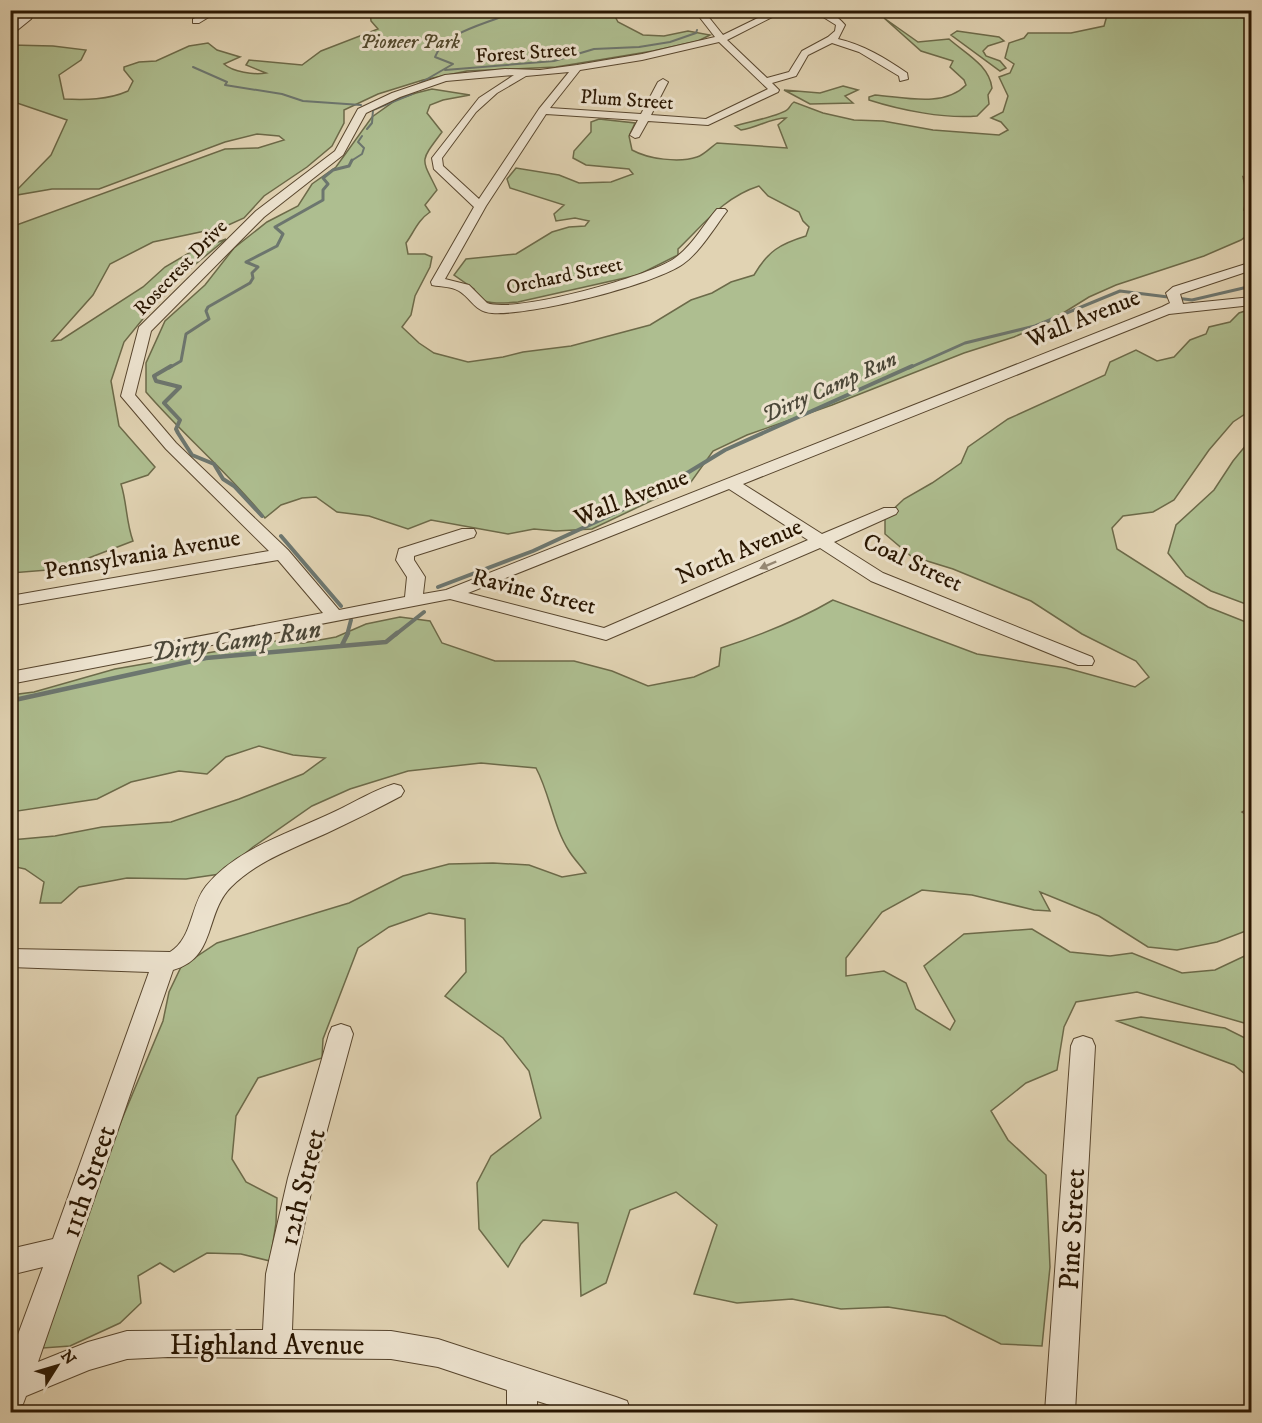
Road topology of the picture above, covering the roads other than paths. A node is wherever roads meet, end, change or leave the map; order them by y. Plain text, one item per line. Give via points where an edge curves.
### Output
1 (32, 10) edge
2 (208, 10) edge
3 (699, 10) edge
4 (782, 10) edge
5 (816, 10) edge
6 (196, 21) dead end
7 (10, 33) edge
8 (721, 39) junction
9 (833, 40) junction
10 (577, 68) junction
11 (527, 73) junction
12 (903, 79) dead end
13 (765, 81) junction
14 (663, 82) dead end
15 (774, 90) junction
16 (777, 102) dead end
17 (543, 111) junction
18 (642, 119) junction
19 (351, 133) joint
20 (635, 135) dead end
21 (480, 206) junction
22 (721, 211) dead end
23 (1251, 266) edge
24 (1251, 301) edge
25 (1172, 303) junction
26 (731, 483) junction
27 (890, 511) dead end
28 (468, 533) dead end
29 (822, 542) junction
30 (282, 554) junction
31 (450, 594) junction
32 (10, 601) edge
33 (414, 601) junction
34 (335, 616) junction
35 (606, 634) joint
36 (1086, 661) dead end
37 (10, 678) edge
38 (394, 791) dead end
39 (10, 958) edge
40 (164, 963) junction
41 (341, 1034) dead end
42 (1083, 1046) dead end
43 (63, 1249) junction
44 (10, 1262) edge
45 (277, 1343) junction
46 (522, 1379) junction
47 (13, 1392) edge
48 (522, 1413) edge
49 (616, 1413) edge
50 (1060, 1413) edge

1 - 7 street
2 - 6 street via 208,15
3 - 8 street
4 - 8 street
5 - 9 street via 841,25
8 - 10 street, Forest Street
8 - 13 street
9 - 12 street via 868,52 904,75
9 - 13 street via 806,52 796,72 788,77
10 - 11 street, Forest Street
10 - 17 street, Orchard Street
11 - 19 street, Forest Street via 445,78 362,111
11 - 21 street via 503,82 482,97 437,159 438,167
13 - 15 street
14 - 18 street
15 - 16 street
15 - 18 street, Plum Street via 708,122
17 - 18 street, Plum Street
17 - 21 street, Orchard Street
18 - 20 street
19 - 30 street, Rosecrest Drive via 339,153 260,214 144,330 128,396 171,446
21 - 22 street, Orchard Street via 437,282 464,288 482,307 494,309 591,291 668,269 680,261
23 - 25 street
24 - 25 street, Wall Avenue
25 - 26 street, Wall Avenue
26 - 29 street, Coal Street
26 - 31 street, Wall Avenue
27 - 29 street, North Avenue
28 - 33 street via 405,553 416,577
29 -> 35 street, North Avenue
29 - 36 street, Coal Street via 877,577
30 - 32 street, Pennsylvania Avenue
30 - 34 street
31 - 33 street, Wall Avenue
31 - 35 street, Ravine Street
33 - 34 street, Wall Avenue
34 - 37 street, Wall Avenue
38 - 40 street via 267,852 233,874 213,893 188,953 177,961
39 - 40 street
40 - 43 street, 11th Street
41 - 45 street, 12th Street via 301,1178 280,1274
42 - 50 street, Pine Street
43 - 44 street
43 - 47 street, 11th Street
45 - 46 street, Highland Avenue via 391,1345 438,1353
45 - 47 street, Highland Avenue via 127,1345 88,1356
46 - 48 street
46 - 49 street, Highland Avenue

